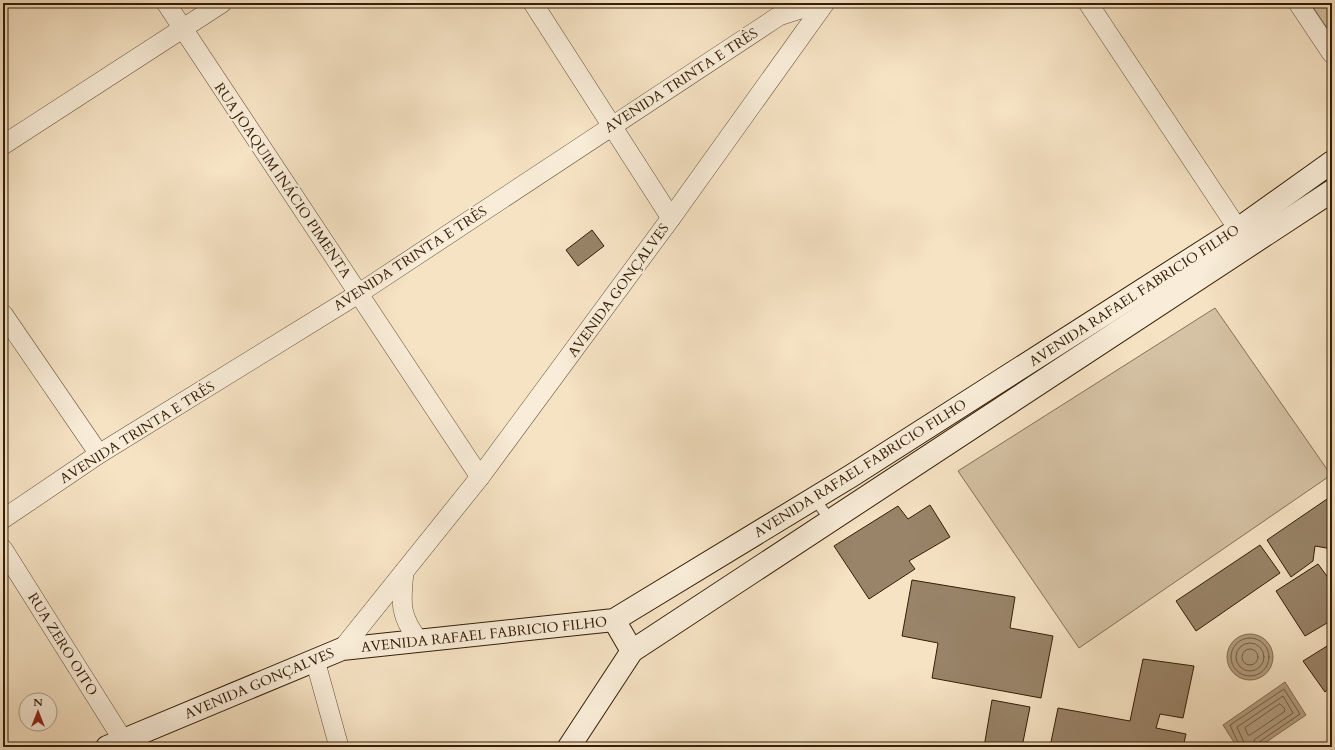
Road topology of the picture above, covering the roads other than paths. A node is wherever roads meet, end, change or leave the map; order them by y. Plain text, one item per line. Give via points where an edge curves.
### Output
1 (166, 3) edge
2 (222, 3) edge
3 (534, 3) edge
4 (819, 3) edge
5 (825, 3) edge
6 (1088, 3) edge
7 (1298, 3) edge
8 (182, 29) junction
9 (1332, 54) edge
10 (612, 125) junction
11 (3, 145) edge
12 (1332, 162) edge
13 (1332, 191) edge
14 (671, 218) junction
15 (1238, 229) junction
16 (358, 294) junction
17 (3, 314) edge
18 (99, 454) junction
19 (851, 476) junction
20 (480, 477) junction
21 (867, 497) junction
22 (814, 498) junction
23 (3, 519) edge
24 (831, 521) junction
25 (3, 549) edge
26 (404, 572) junction
27 (614, 620) junction
28 (419, 641) junction
29 (342, 649) junction
30 (632, 651) junction
31 (315, 660) junction
32 (115, 743) edge
33 (339, 747) edge
34 (569, 747) edge

1 - 8 street, RUA JOAQUIM INÁCIO PIMENTA
2 - 8 street
3 - 10 street
4 - 10 street, AVENIDA TRINTA E TRÊS via 779,16
5 - 14 street, AVENIDA GONÇALVES
6 - 15 street
7 - 9 street
8 - 11 street
8 - 16 street, RUA JOAQUIM INÁCIO PIMENTA
10 - 14 street
10 - 16 street, AVENIDA TRINTA E TRÊS
12 - 15 street, AVENIDA RAFAEL FABRICIO FILHO
13 - 21 street, AVENIDA RAFAEL FABRICIO FILHO
14 - 20 street, AVENIDA GONÇALVES
15 - 19 street, AVENIDA RAFAEL FABRICIO FILHO
16 - 18 street, AVENIDA TRINTA E TRÊS
16 - 20 street, RUA JOAQUIM INÁCIO PIMENTA
17 - 18 street
18 - 23 street, AVENIDA TRINTA E TRÊS
19 - 21 lane
19 - 22 street, AVENIDA RAFAEL FABRICIO FILHO
20 - 26 street, AVENIDA GONÇALVES
21 - 24 street, AVENIDA RAFAEL FABRICIO FILHO
22 - 24 lane
22 - 27 street, AVENIDA RAFAEL FABRICIO FILHO
24 - 30 street, AVENIDA RAFAEL FABRICIO FILHO
25 - 32 street, RUA ZERO OITO
26 - 28 street via 401,604 408,627
26 - 29 street, AVENIDA GONÇALVES
27 - 28 street, AVENIDA RAFAEL FABRICIO FILHO
27 - 30 street
28 - 29 street, AVENIDA RAFAEL FABRICIO FILHO
29 - 31 street, AVENIDA GONÇALVES
30 - 34 street
31 - 32 street, AVENIDA GONÇALVES
31 - 33 street

